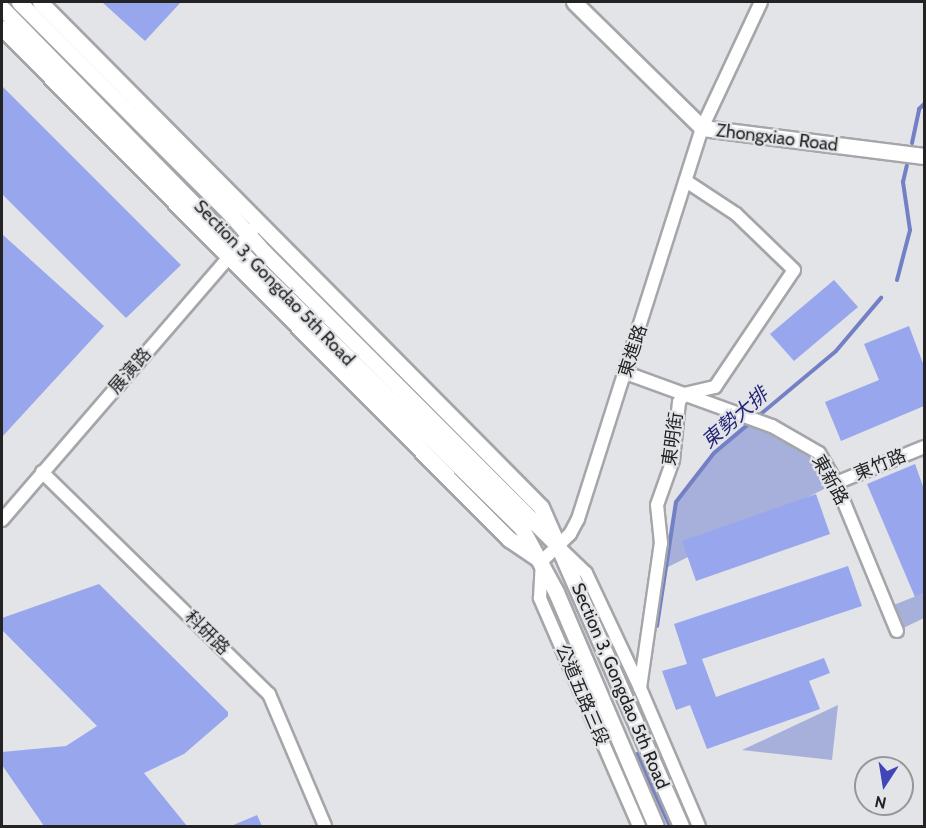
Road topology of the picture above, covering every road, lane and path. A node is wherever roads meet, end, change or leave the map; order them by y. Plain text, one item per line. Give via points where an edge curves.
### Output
1 (19, 2) edge
2 (40, 2) edge
3 (574, 2) edge
4 (761, 2) edge
5 (2, 8) edge
6 (2, 28) edge
7 (702, 129) junction
8 (924, 156) edge
9 (686, 181) junction
10 (254, 229) junction
11 (234, 252) junction
12 (626, 373) junction
13 (684, 394) junction
14 (924, 447) edge
15 (42, 472) junction
16 (836, 483) junction
17 (2, 520) edge
18 (558, 546) junction
19 (542, 561) junction
20 (897, 631) dead end
21 (640, 688) junction
22 (325, 826) edge
23 (639, 826) edge
24 (656, 826) edge
25 (681, 826) edge
26 (699, 826) edge

1 - 10 street, Section 3, Gongdao 5th Road
2 - 10 street, Section 3, Gongdao 5th Road
3 - 7 street, Zhongxiao Road
4 - 7 street
5 - 11 street, Section 3, Gongdao 5th Road
6 - 11 street, Section 3, Gongdao 5th Road
7 - 8 street, Zhongxiao Road
7 - 9 street, 東進路
9 - 12 street, 東進路
9 - 13 street, 東明街 via 736,214 794,270 715,387
10 - 11 street, 展演路
10 - 18 street, Section 3, Gongdao 5th Road
11 - 15 street, 展演路
11 - 19 street, Section 3, Gongdao 5th Road via 521,527
12 - 13 street, 東新路
12 - 18 street, 東進路 via 578,519
13 - 16 street, 東新路 via 772,426 819,453
13 - 21 street, 東明街 via 676,409 673,460 657,505 661,543
14 - 16 street, 東竹路
15 - 17 street, 展演路
15 - 22 street, 科研路 via 269,694
16 - 20 street, 東新路
18 - 19 street, 東進路
18 - 21 street via 585,573
18 - 25 street, Section 3, Gongdao 5th Road
19 - 23 street, 公道五路三段 via 540,598
19 - 24 street, Section 3, Gongdao 5th Road
21 - 26 street

